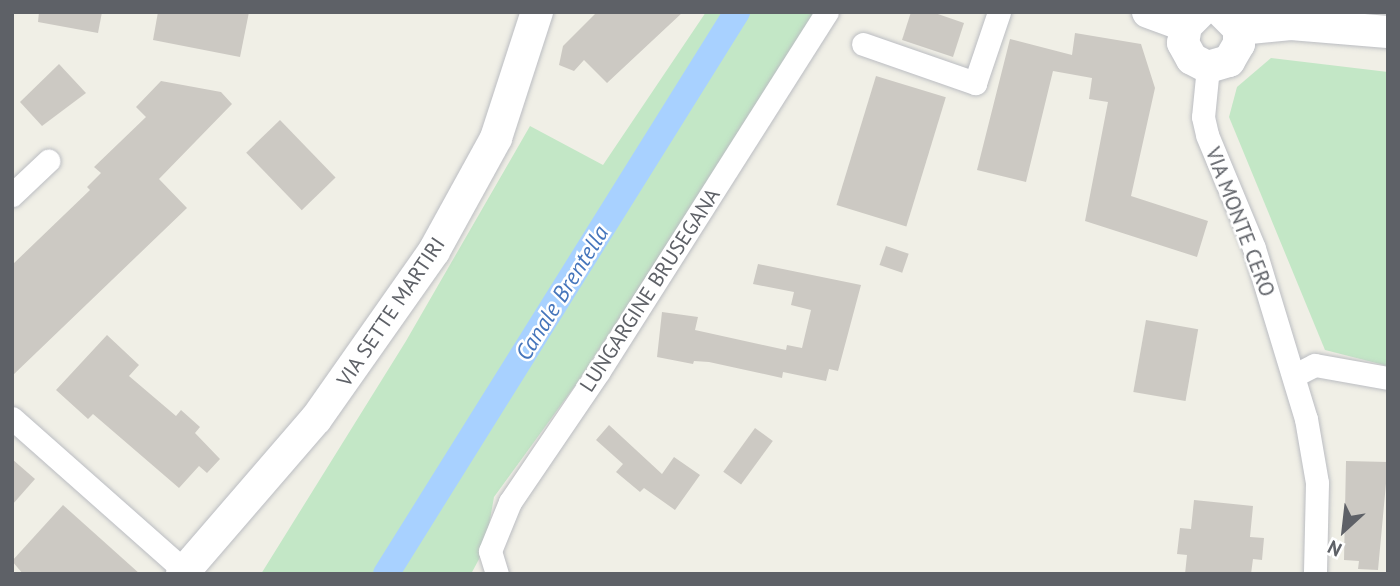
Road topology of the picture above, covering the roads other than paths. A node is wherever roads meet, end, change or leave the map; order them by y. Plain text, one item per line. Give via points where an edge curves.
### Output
1 (537, 12) edge
2 (827, 12) edge
3 (999, 12) edge
4 (1148, 12) edge
5 (1193, 19) edge
6 (1230, 21) edge
7 (1388, 32) edge
8 (863, 44) dead end
9 (1209, 67) junction
10 (48, 161) dead end
11 (12, 195) edge
12 (1295, 374) junction
13 (1388, 378) edge
14 (12, 418) edge
15 (184, 572) edge
16 (497, 574) edge
17 (1315, 574) edge

1 - 15 main road, VIA SETTE MARTIRI via 496,138 434,251 316,419
2 - 16 street, LUNGARGINE BRUSEGANA via 510,502 490,551
3 - 8 street via 975,83
4 - 5 main road
5 - 9 main road via 1186,52
6 - 7 main road
6 - 9 main road via 1234,56
9 - 12 street, VIA MONTE CERO via 1203,117 1207,135 1254,248
10 - 11 street
12 - 13 street via 1315,365
12 - 17 street, VIA MONTE CERO via 1317,483
14 - 15 street

